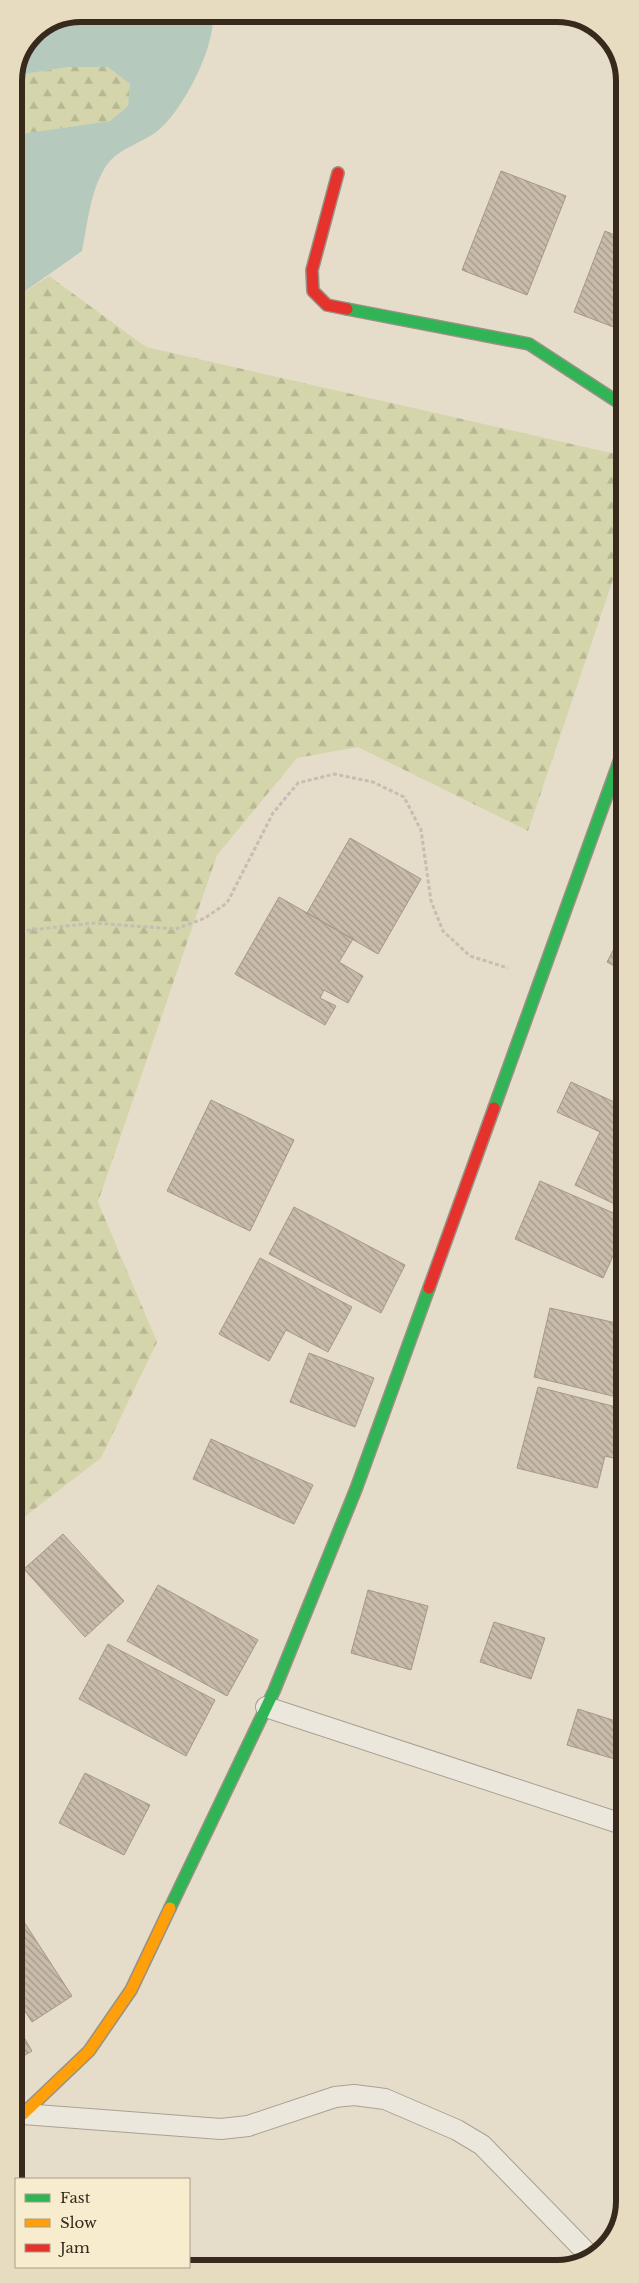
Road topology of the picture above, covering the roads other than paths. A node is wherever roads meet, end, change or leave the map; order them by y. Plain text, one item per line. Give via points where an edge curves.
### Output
1 (338, 173) dead end
2 (616, 401) edge
3 (616, 770) edge
4 (266, 1707) junction
5 (616, 1822) edge
6 (23, 2112) edge
7 (23, 2116) edge
8 (587, 2253) edge

1 - 2 main road via 312,270 313,291 327,304 529,344
3 - 4 main road via 356,1489
4 - 5 lane
4 - 6 main road via 132,1990 89,2050
7 - 8 lane via 221,2129 255,2124 335,2097 354,2095 385,2099 457,2130 482,2145

